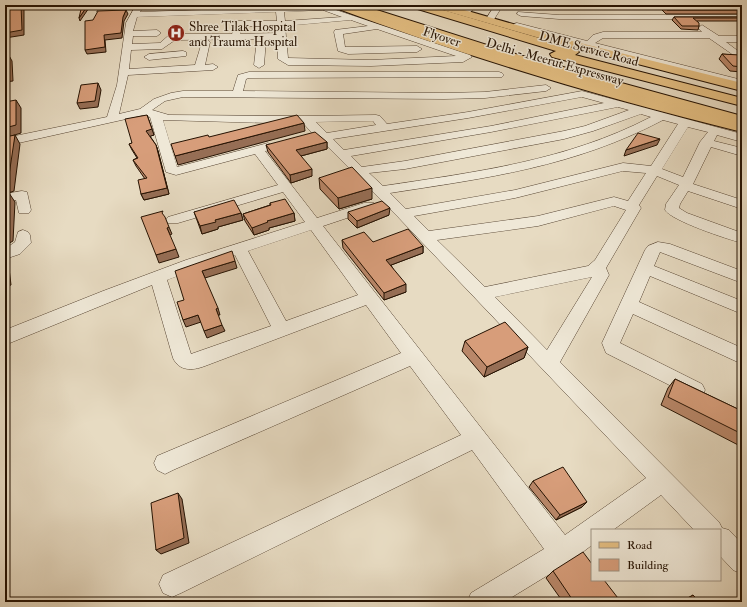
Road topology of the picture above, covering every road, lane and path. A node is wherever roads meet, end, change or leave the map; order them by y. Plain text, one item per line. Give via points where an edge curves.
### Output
1 (106, 5) edge
2 (337, 5) edge
3 (351, 5) edge
4 (369, 5) edge
5 (415, 5) edge
6 (442, 5) edge
7 (474, 5) edge
8 (499, 5) edge
9 (226, 6) edge
10 (524, 6) edge
11 (401, 7) dead end
12 (599, 8) dead end
13 (662, 8) edge
14 (678, 8) junction
15 (280, 9) junction
16 (544, 9) edge
17 (720, 9) junction
18 (742, 9) edge
19 (136, 10) edge
20 (244, 11) junction
21 (465, 12) junction
22 (521, 14) junction
23 (688, 17) junction
24 (732, 17) junction
25 (742, 17) edge
26 (355, 19) junction
27 (490, 19) junction
28 (228, 22) dead end
29 (240, 23) junction
30 (280, 24) junction
31 (699, 25) junction
32 (742, 25) edge
33 (512, 26) junction
34 (563, 26) dead end
35 (201, 27) dead end
36 (158, 28) dead end
37 (379, 28) junction
38 (129, 30) junction
39 (262, 36) junction
40 (282, 36) junction
41 (196, 37) junction
42 (235, 37) junction
43 (712, 39) junction
44 (742, 39) edge
45 (414, 40) junction
46 (206, 42) dead end
47 (588, 46) junction
48 (727, 47) junction
49 (126, 48) junction
50 (417, 49) junction
51 (742, 49) edge
52 (183, 54) dead end
53 (132, 58) junction
54 (742, 58) edge
55 (409, 62) junction
56 (420, 62) junction
57 (259, 65) dead end
58 (213, 67) dead end
59 (199, 68) junction
60 (272, 70) junction
61 (124, 72) junction
62 (499, 75) dead end
63 (412, 76) junction
64 (440, 76) junction
65 (742, 83) edge
66 (742, 87) edge
67 (546, 88) dead end
68 (211, 94) junction
69 (742, 94) edge
70 (236, 95) junction
71 (268, 95) junction
72 (288, 95) junction
73 (444, 96) junction
74 (416, 97) junction
75 (742, 102) edge
76 (620, 104) junction
77 (641, 110) junction
78 (742, 110) edge
79 (149, 113) junction
80 (661, 116) junction
81 (283, 118) junction
82 (112, 119) junction
83 (204, 119) junction
84 (304, 119) junction
85 (742, 120) edge
86 (685, 122) junction
87 (384, 127) junction
88 (742, 128) edge
89 (316, 135) junction
90 (742, 138) edge
91 (5, 142) edge
92 (279, 144) edge
93 (395, 144) junction
94 (258, 150) junction
95 (742, 152) edge
96 (340, 154) junction
97 (405, 165) junction
98 (655, 170) junction
99 (358, 171) junction
100 (686, 184) junction
101 (412, 186) junction
102 (286, 187) junction
103 (384, 195) junction
104 (5, 198) edge
105 (741, 201) edge
106 (632, 206) junction
107 (24, 210) dead end
108 (427, 210) junction
109 (403, 214) junction
110 (173, 220) dead end
111 (315, 224) junction
112 (22, 235) dead end
113 (424, 237) junction
114 (742, 238) edge
115 (239, 249) junction
116 (5, 254) edge
117 (598, 267) junction
118 (645, 268) junction
119 (158, 277) junction
120 (742, 277) edge
121 (481, 294) junction
122 (370, 297) junction
123 (629, 305) junction
124 (742, 308) edge
125 (282, 330) junction
126 (5, 338) edge
127 (414, 356) junction
128 (742, 356) edge
129 (549, 364) junction
130 (708, 397) edge
131 (476, 438) junction
132 (165, 463) dead end
133 (661, 480) junction
134 (594, 529) edge
135 (710, 529) edge
136 (591, 531) edge
137 (721, 540) edge
138 (562, 552) junction
139 (742, 561) edge
140 (172, 584) dead end
141 (480, 602) edge

1 - 19 street via 101,12
2 - 88 main road via 454,46
3 - 85 main road, Flyover via 508,56
4 - 78 main road, Delhi - Meerut Expressway via 470,37 658,90
5 - 69 main road, Flyover via 564,49
6 - 21 street
6 - 33 main road, DME Service Road
7 - 21 street
8 - 27 street
9 - 19 street
10 - 22 street
11 - 75 main road, Delhi - Meerut Expressway via 566,57
12 - 16 street
13 - 14 street
14 - 17 street
14 - 23 street
15 - 20 street
15 - 26 street via 324,8
15 - 30 street
17 - 18 street
17 - 24 street
19 - 20 street
19 - 38 street
20 - 29 street
21 - 27 street
22 - 23 street via 546,17
22 - 33 street
23 - 24 street
23 - 31 street
24 - 25 street
24 - 32 street
26 - 30 street
26 - 37 street
27 - 33 street
28 - 29 street
29 - 30 street
29 - 42 street
30 - 40 street
31 - 32 street
31 - 34 street
31 - 43 street
33 - 47 main road, DME Service Road
35 - 41 street
36 - 38 street
37 - 45 street
37 - 50 street via 338,32 341,49
38 - 49 street
39 - 40 street
39 - 42 street
39 - 57 street
40 - 55 street via 284,59 288,62
41 - 42 street
41 - 49 street via 173,38 162,46
43 - 44 street
43 - 47 street via 603,35 596,37
43 - 48 street
45 - 50 street
45 - 56 street via 467,58
46 - 59 street
47 - 65 street
47 - 66 main road, DME Service Road
48 - 51 street
48 - 54 street
49 - 53 street
50 - 56 street
52 - 53 street
53 - 61 street
55 - 56 street
55 - 63 street
58 - 59 street
59 - 61 street
60 - 63 street
60 - 70 street via 242,77
60 - 71 street
61 - 82 street
62 - 64 street
63 - 64 street
63 - 74 street
64 - 73 street
67 - 73 street
68 - 70 street
68 - 79 street via 166,97 154,102
68 - 83 street
70 - 71 street
71 - 72 street
72 - 74 street
72 - 81 street
73 - 74 street
76 - 77 street
76 - 87 street via 582,94
76 - 93 street via 491,129
77 - 80 street
77 - 97 street via 589,129 564,135
79 - 82 street
79 - 83 street via 169,118
79 - 94 street via 158,122 171,169 176,172
80 - 86 street
80 - 101 street via 641,128 596,147 482,174
81 - 83 street
81 - 84 street
82 - 91 street
84 - 87 street via 376,118
84 - 89 street via 310,123
86 - 90 street
86 - 98 street
87 - 89 street
87 - 93 street
89 - 96 street
92 - 94 street
93 - 96 street
93 - 97 street
94 - 102 street
95 - 100 street via 708,139
96 - 99 street
97 - 99 street
97 - 101 street
98 - 100 street
98 - 106 street
98 - 108 street via 636,166 614,168 584,178 515,194
99 - 103 street
100 - 105 street
100 - 114 street via 673,204 675,212
101 - 103 street
101 - 108 street
102 - 110 street
102 - 111 street
103 - 109 street
103 - 111 street
104 - 107 street via 22,196
106 - 113 street via 614,201 538,221
106 - 117 street via 635,209
108 - 109 street
109 - 113 street
111 - 115 street
111 - 122 street
112 - 116 street via 23,243 20,247
113 - 121 street
115 - 119 street
115 - 125 street
117 - 121 street via 582,274
117 - 129 street via 601,275
118 - 120 street via 653,250 658,247
118 - 123 street
118 - 124 street
119 - 125 street via 182,358 189,362
119 - 126 street
121 - 129 street
122 - 125 street
122 - 127 street
123 - 128 street
123 - 130 street via 611,343 612,348
127 - 131 street
127 - 132 street
129 - 133 street
131 - 138 street
131 - 140 street
133 - 134 street
133 - 135 street
136 - 138 street
137 - 139 street
138 - 141 street

